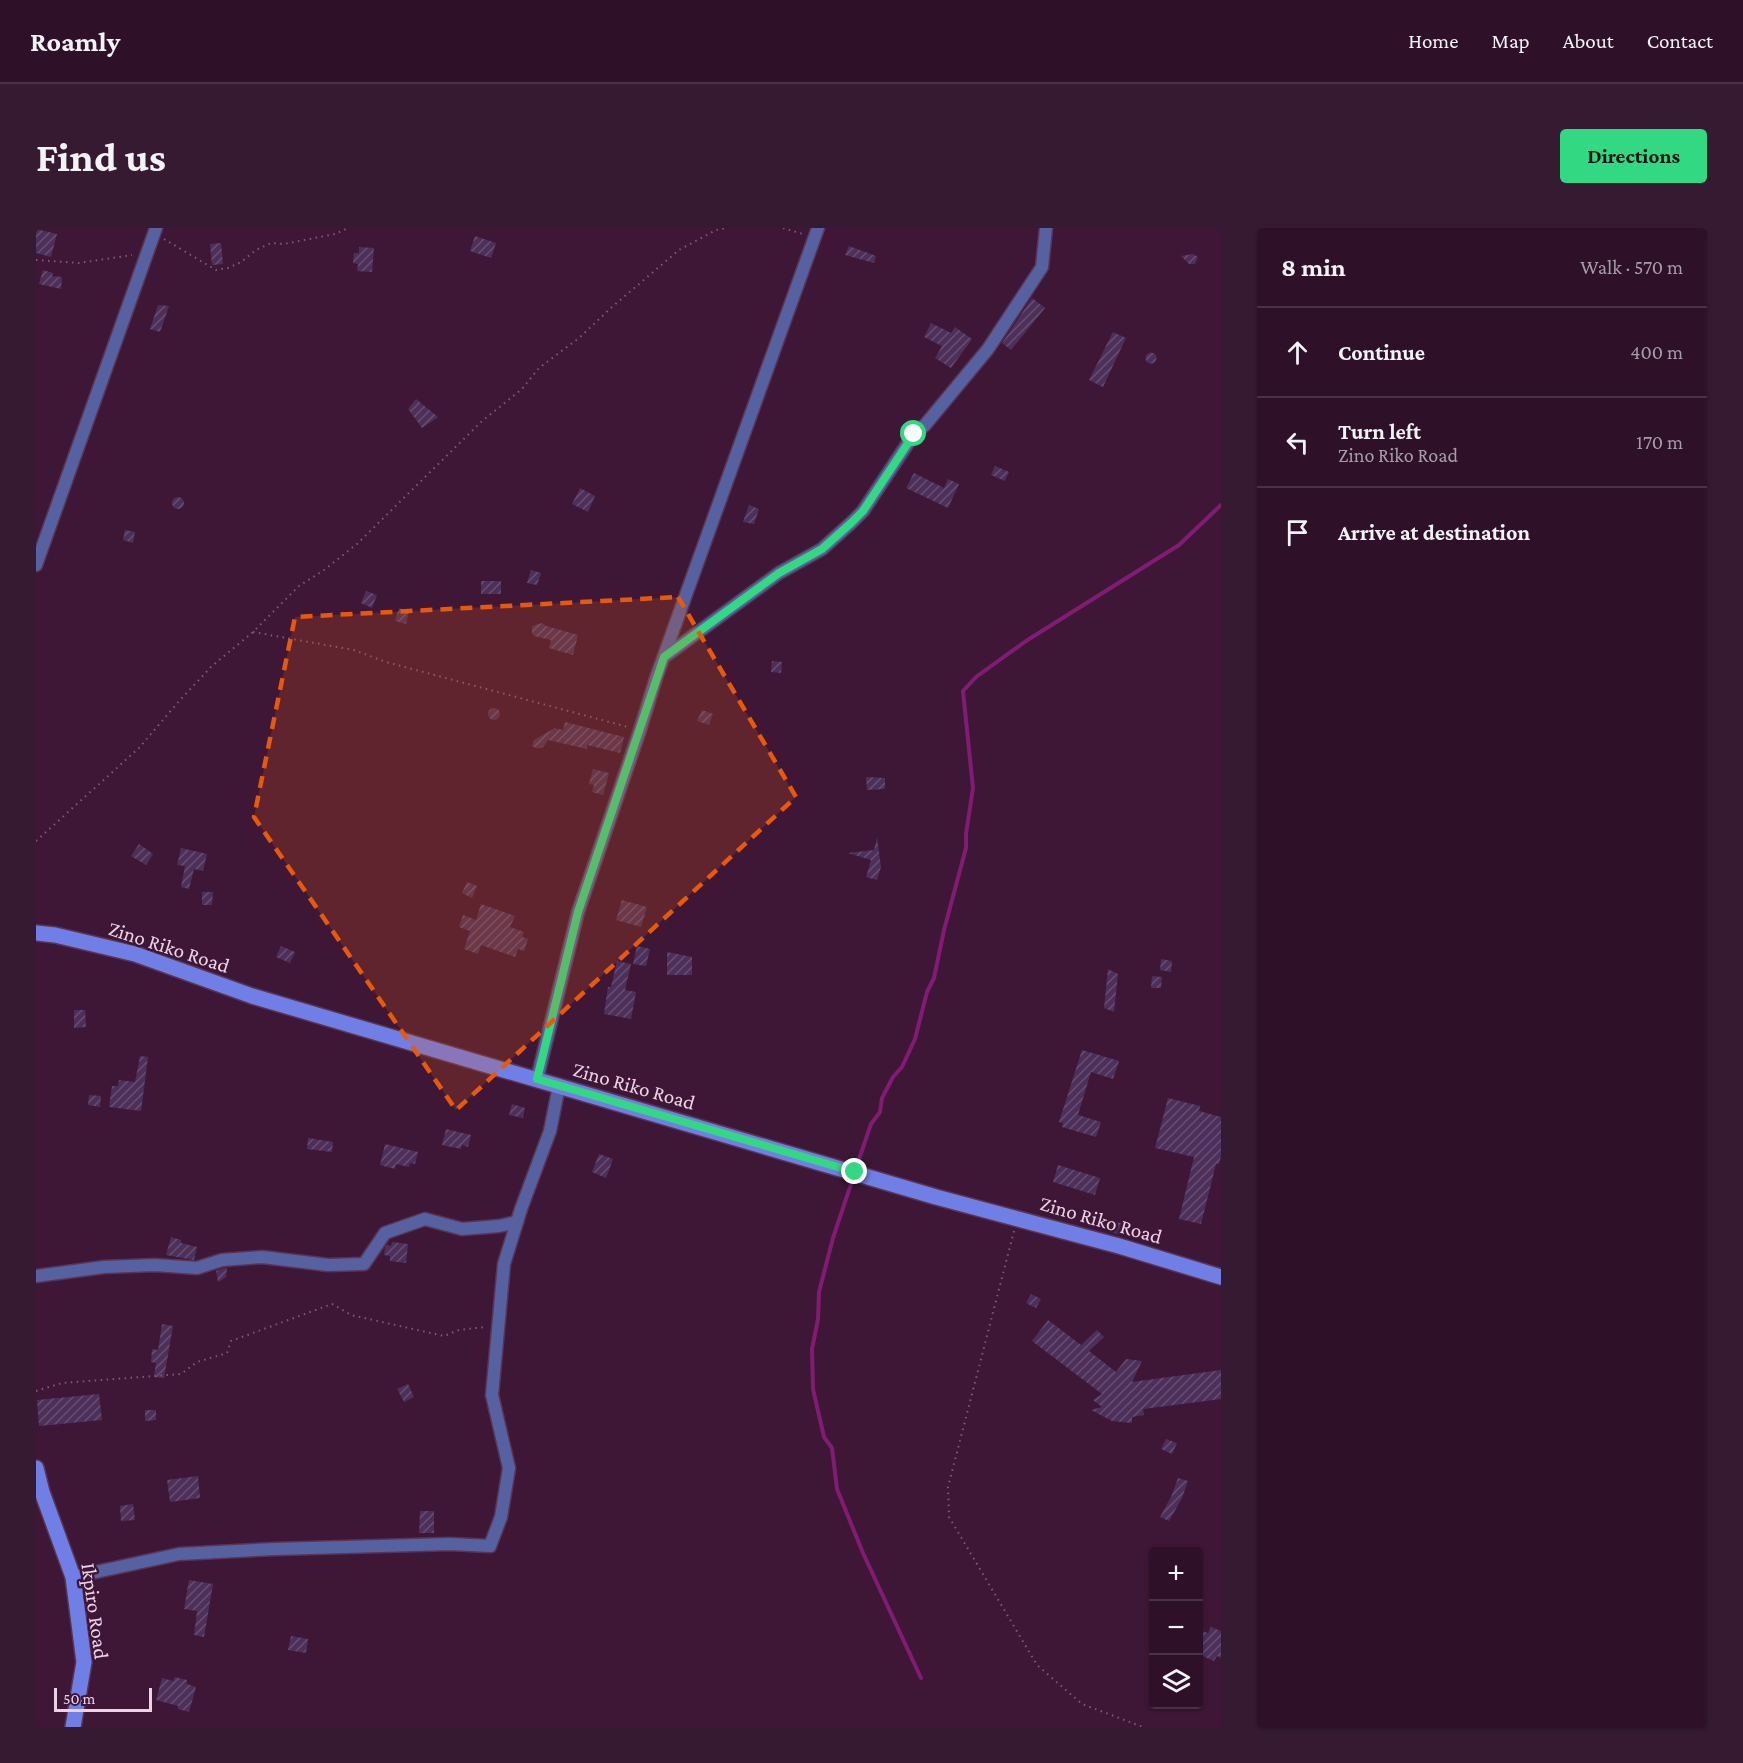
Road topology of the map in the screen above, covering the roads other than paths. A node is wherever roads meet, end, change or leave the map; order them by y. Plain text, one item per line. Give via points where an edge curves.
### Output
1 (1046, 228) edge
2 (153, 230) edge
3 (817, 233) edge
4 (36, 565) edge
5 (664, 657) junction
6 (36, 933) edge
7 (537, 1079) junction
8 (559, 1086) junction
9 (517, 1222) junction
10 (36, 1276) edge
11 (1221, 1277) edge
12 (36, 1468) edge
13 (73, 1577) junction
14 (73, 1727) edge

1 - 5 street via 1042,267 988,349 914,434 863,511 822,549 779,573
2 - 4 street
3 - 5 street
5 - 7 street via 578,912
6 - 7 street, Zino Riko Road via 135,954 252,996
7 - 8 street, Zino Riko Road
8 - 9 street via 550,1131
8 - 11 street, Zino Riko Road
9 - 10 street via 462,1228 425,1219 385,1233 363,1264 328,1265 262,1257 222,1260 197,1268 104,1267
9 - 13 street via 504,1264 492,1395 509,1468 501,1517 490,1546 286,1548 179,1554
12 - 13 street, Ikpiro Road
13 - 14 street, Ikpiro Road via 84,1662

